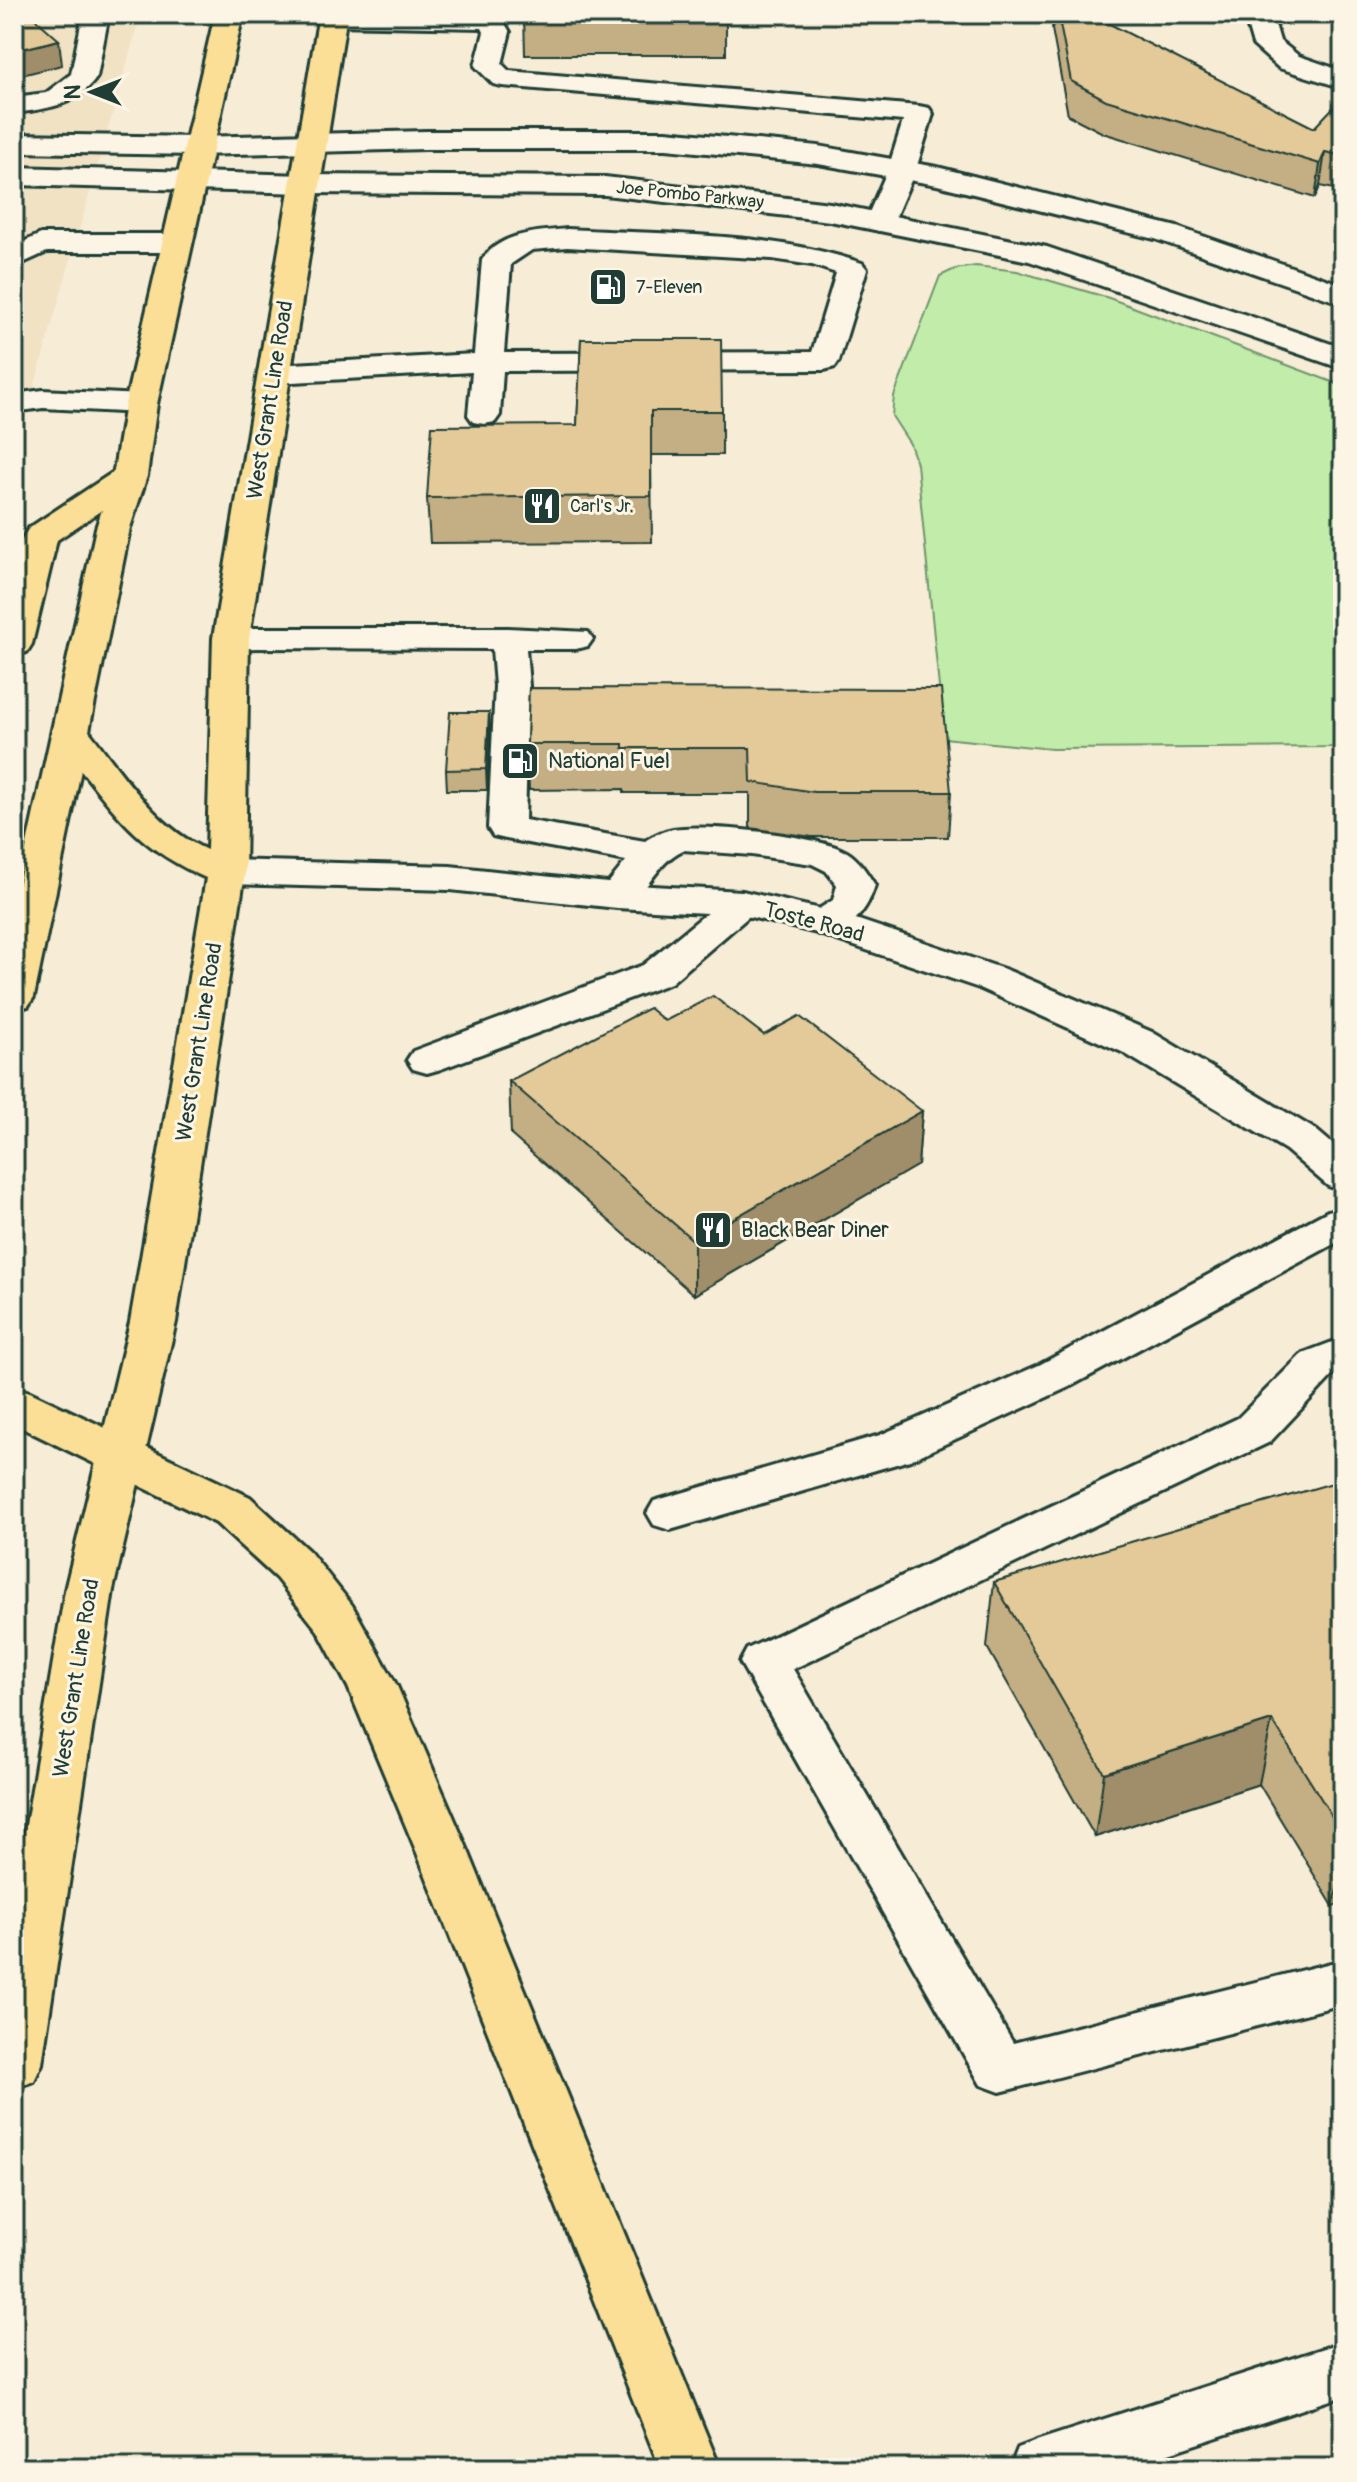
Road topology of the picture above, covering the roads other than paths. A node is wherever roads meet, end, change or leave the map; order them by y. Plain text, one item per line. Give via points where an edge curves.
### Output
1 (96, 14) edge
2 (229, 14) edge
3 (1258, 14) edge
4 (332, 16) edge
5 (1343, 80) edge
6 (14, 105) edge
7 (312, 142) junction
8 (14, 143) edge
9 (194, 162) junction
10 (902, 169) junction
11 (14, 176) edge
12 (305, 184) junction
13 (879, 222) junction
14 (14, 228) edge
15 (27, 242) edge
16 (177, 243) junction
17 (14, 258) edge
18 (1343, 295) edge
19 (1343, 359) edge
20 (487, 362) junction
21 (275, 374) junction
22 (14, 403) edge
23 (141, 404) junction
24 (484, 415) dead end
25 (130, 476) junction
26 (231, 638) junction
27 (508, 638) junction
28 (576, 639) dead end
29 (14, 644) edge
30 (70, 732) junction
31 (652, 854) junction
32 (226, 872) junction
33 (617, 896) junction
34 (742, 903) junction
35 (824, 922) junction
36 (14, 997) edge
37 (427, 1060) dead end
38 (1343, 1176) edge
39 (1343, 1221) edge
40 (1343, 1354) edge
41 (14, 1404) edge
42 (120, 1456) junction
43 (670, 1513) dead end
44 (1343, 1982) edge
45 (14, 2064) edge
46 (1343, 2369) edge
47 (690, 2468) edge
48 (1039, 2468) edge

1 - 6 lane via 84,77 54,100
2 - 9 main road
3 - 5 street via 1267,45 1289,62
4 - 7 main road, West Grant Line Road
4 - 10 lane via 479,18 492,23 497,32 488,66 502,78 919,114
7 - 9 street, Joe Pombo Parkway
7 - 10 street, Joe Pombo Parkway via 666,140
7 - 12 main road, West Grant Line Road
8 - 9 street, Joe Pombo Parkway
9 - 11 street, Joe Pombo Parkway
9 - 12 street, Joe Pombo Parkway
9 - 16 main road
10 - 13 lane
10 - 18 street, Joe Pombo Parkway via 1166,233
12 - 13 street, Joe Pombo Parkway via 605,186
12 - 21 main road, West Grant Line Road
13 - 19 street, Joe Pombo Parkway via 1036,253
14 - 15 lane
15 - 16 lane
15 - 17 lane
16 - 23 main road
20 - 20 lane via 497,260 525,242 567,238 772,250 852,269 824,361
20 - 21 lane
20 - 24 lane
21 - 26 main road, West Grant Line Road
22 - 23 lane via 43,399
23 - 25 main road
25 - 29 main road via 41,535
25 - 30 main road via 113,528
26 - 27 lane
26 - 32 main road, West Grant Line Road
27 - 28 lane
27 - 31 lane via 512,686 506,828
30 - 32 main road via 137,816 182,853
30 - 36 main road
31 - 33 lane
31 - 35 lane via 675,839 700,838 831,857 856,885 850,906
32 - 33 street, Toste Road via 450,878
32 - 42 main road, West Grant Line Road via 153,1322
33 - 34 street, Toste Road
34 - 35 street, Toste Road
34 - 37 lane via 657,974
35 - 38 street, Toste Road via 993,979 1137,1042 1301,1140
39 - 43 lane via 1054,1376 894,1448
40 - 44 lane via 1318,1364 1254,1430 764,1662 1000,2069
41 - 42 main road
42 - 45 main road, West Grant Line Road via 89,1590
42 - 47 main road via 233,1510 293,1565 335,1618 372,1686 443,1853
46 - 48 lane

